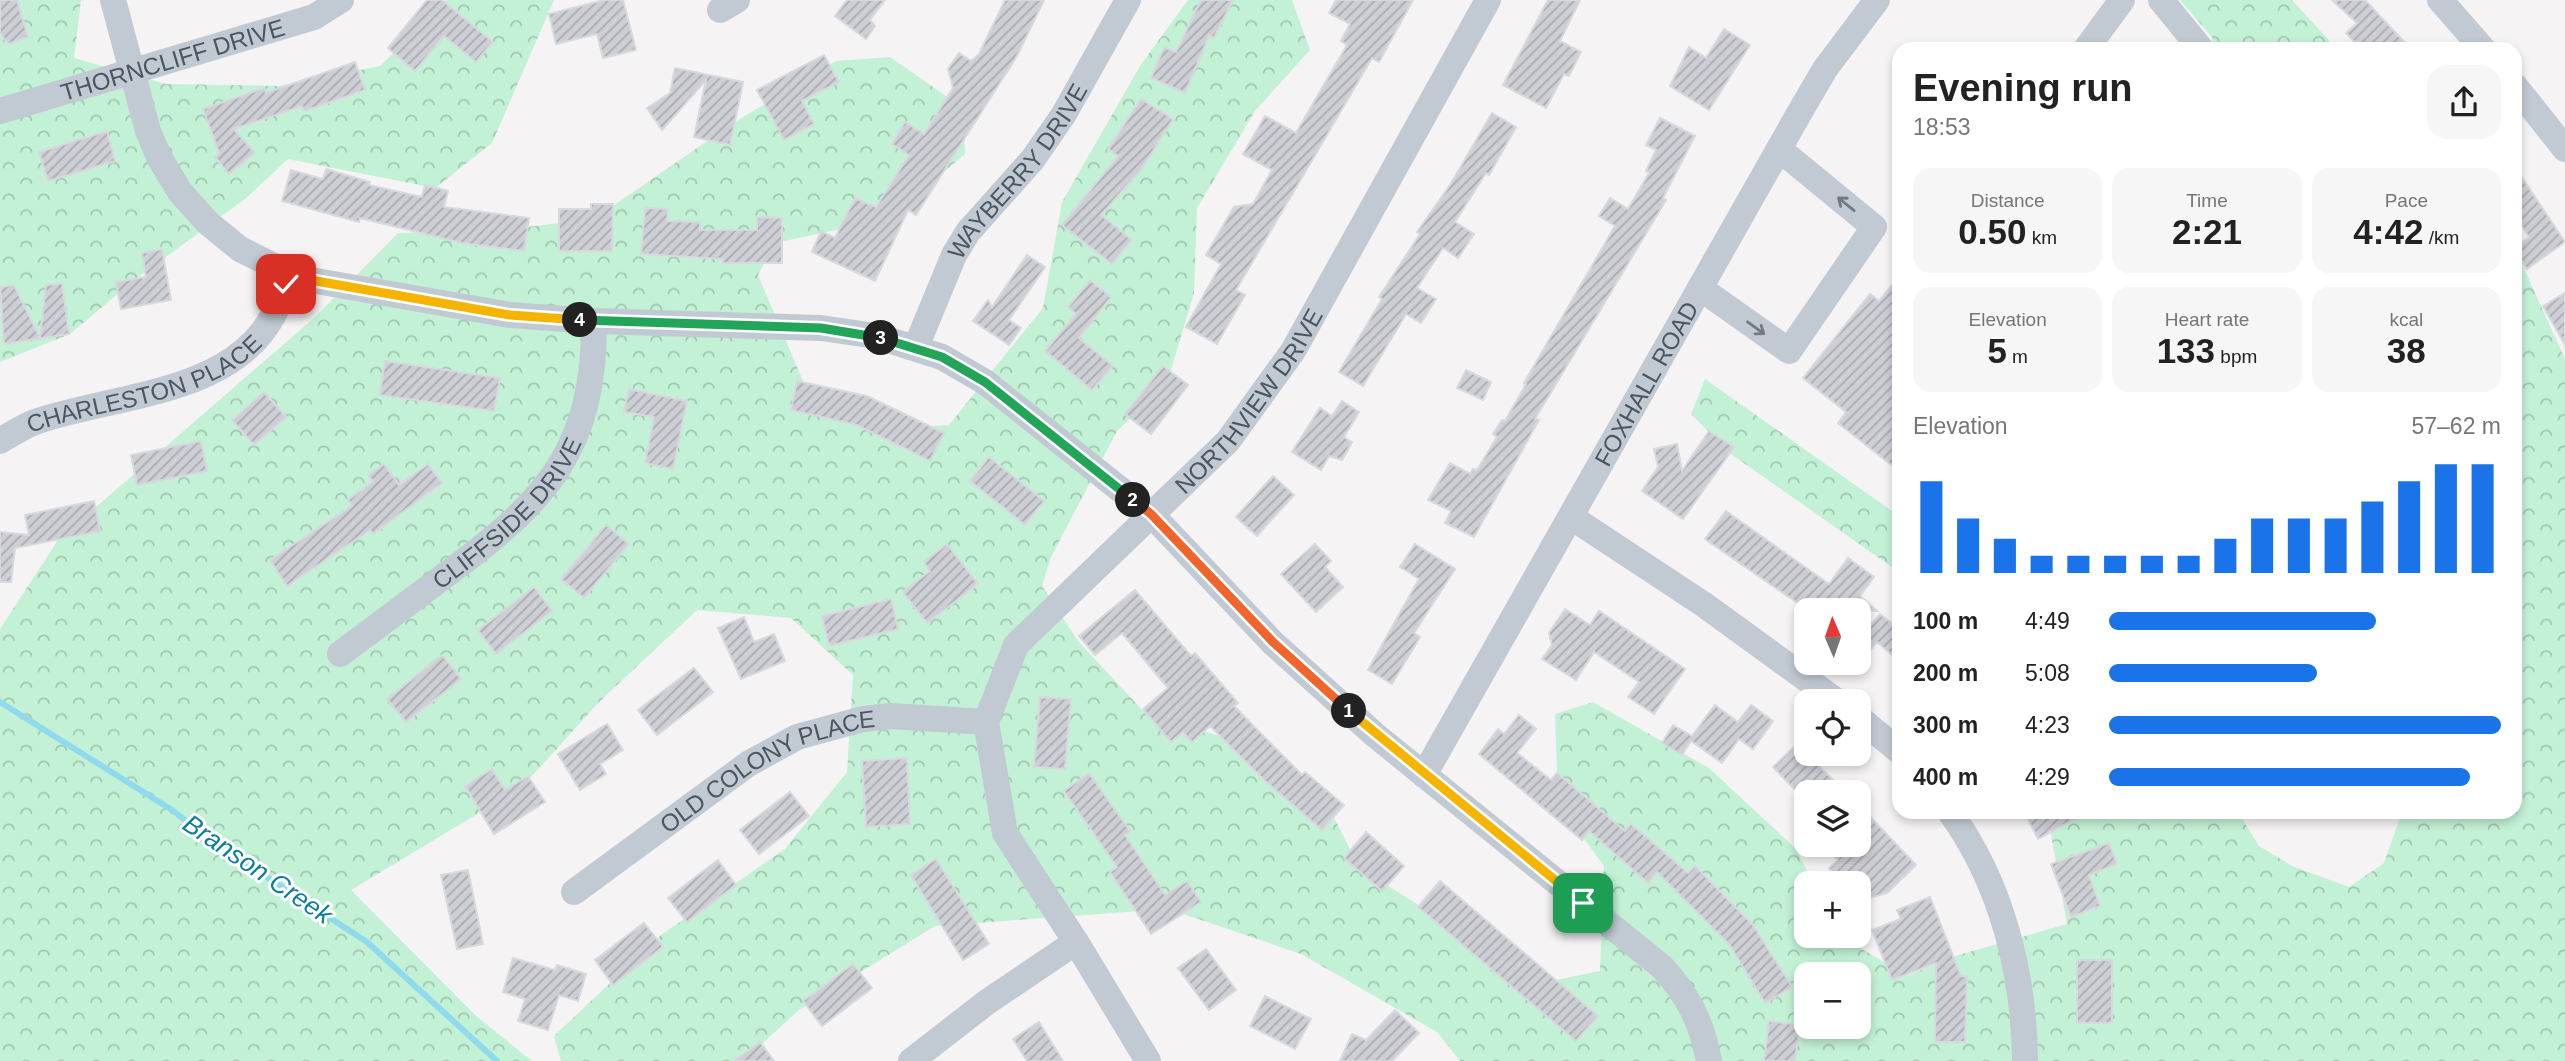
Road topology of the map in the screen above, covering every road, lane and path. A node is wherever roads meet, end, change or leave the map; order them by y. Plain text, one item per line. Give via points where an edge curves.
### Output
1 (113, 0) edge
2 (341, 0) edge
3 (1128, 0) edge
4 (1488, 0) edge
5 (1877, 0) edge
6 (2122, 0) edge
7 (2161, 0) edge
8 (2440, 0) edge
9 (2091, 42) edge
10 (2196, 42) edge
11 (2477, 42) edge
12 (133, 73) junction
13 (2522, 95) edge
14 (0, 111) edge
15 (1779, 149) junction
16 (2565, 149) edge
17 (288, 273) junction
18 (1700, 288) junction
19 (594, 321) junction
20 (916, 348) junction
21 (0, 441) edge
22 (1151, 514) junction
23 (1571, 517) junction
24 (340, 654) dead end
25 (1820, 689) edge
26 (986, 722) junction
27 (1871, 728) edge
28 (1892, 745) edge
29 (1424, 775) junction
30 (1954, 819) edge
31 (573, 892) dead end
32 (1076, 942) junction
33 (911, 1061) edge
34 (1148, 1061) edge
35 (1709, 1061) edge
36 (2025, 1061) edge

1 - 12 street
2 - 12 street, THORNCLIFF DRIVE via 314,17
3 - 20 street, WAYBERRY DRIVE via 1057,125 968,232
4 - 22 street, NORTHVIEW DRIVE via 1293,351 1228,441
5 - 15 street, FOXHALL ROAD via 1825,69
6 - 9 street
7 - 10 street
8 - 11 street
12 - 14 street, THORNCLIFF DRIVE
12 - 17 street via 148,131 180,192 240,249
13 - 16 street
15 - 18 street, FOXHALL ROAD
18 -> 15 street via 1789,351 1874,227
17 - 19 street via 510,315
17 - 21 street, CHARLESTON PLACE via 276,310 261,333 219,369 194,382 36,422
18 - 23 street, FOXHALL ROAD
19 - 20 street via 821,328
19 - 24 street, CLIFFSIDE DRIVE via 586,403 560,466 545,489 507,530
20 - 22 street via 985,382
22 - 26 street, NORTHVIEW DRIVE via 1016,645
22 - 29 street via 1273,642
23 - 25 street
23 - 29 street, FOXHALL ROAD
26 - 31 street, OLD COLONY PLACE via 891,716 797,737 748,764
26 - 32 street via 1004,834
27 - 28 street
29 - 35 street via 1662,967 1695,1011
30 - 36 street via 1977,858 2008,935 2020,989
32 - 33 street
32 - 34 street

